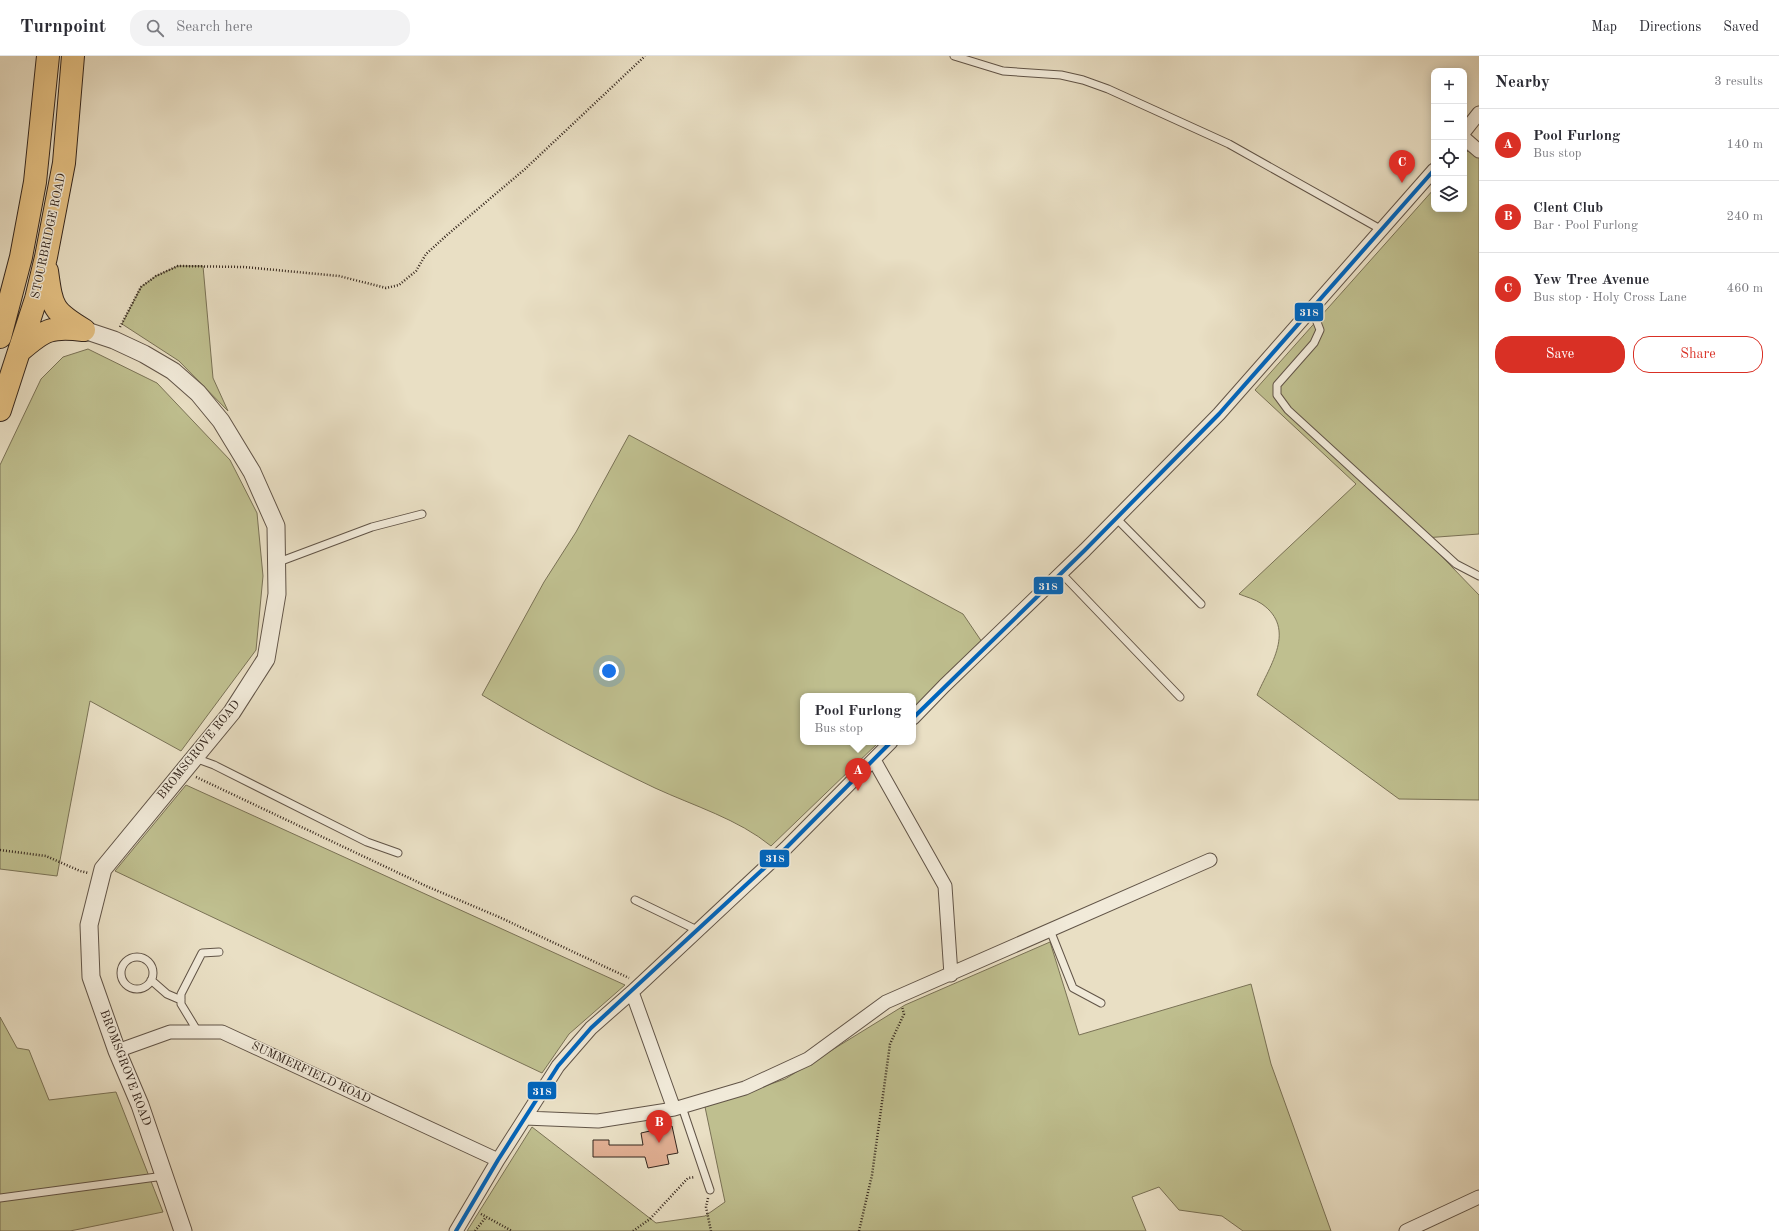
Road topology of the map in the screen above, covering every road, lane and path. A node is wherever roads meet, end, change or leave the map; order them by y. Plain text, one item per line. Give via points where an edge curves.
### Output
1 (48, 56) edge
2 (73, 56) edge
3 (645, 56) edge
4 (954, 56) edge
5 (1479, 113) edge
6 (1467, 128) edge
7 (1466, 140) edge
8 (1479, 151) edge
9 (1431, 173) edge
10 (1382, 230) junction
11 (46, 258) junction
12 (1312, 309) junction
13 (84, 330) junction
14 (0, 337) edge
15 (114, 340) junction
16 (20, 350) junction
17 (0, 410) edge
18 (422, 514) dead end
19 (1116, 518) junction
20 (276, 563) junction
21 (1061, 573) junction
22 (1479, 576) edge
23 (1200, 604) dead end
24 (1180, 697) dead end
25 (916, 715) edge
26 (888, 745) edge
27 (194, 758) junction
28 (874, 760) junction
29 (183, 771) junction
30 (0, 850) edge
31 (398, 853) dead end
32 (1210, 860) dead end
33 (100, 876) junction
34 (635, 900) dead end
35 (697, 930) junction
36 (1050, 930) junction
37 (219, 952) dead end
38 (951, 975) junction
39 (151, 980) junction
40 (636, 988) junction
41 (898, 997) junction
42 (181, 1000) junction
43 (1101, 1002) dead end
44 (198, 1032) junction
45 (117, 1051) junction
46 (678, 1108) junction
47 (525, 1118) junction
48 (498, 1160) junction
49 (705, 1175) junction
50 (165, 1176) junction
51 (710, 1190) joint
52 (1479, 1197) edge
53 (0, 1198) edge
54 (470, 1208) junction
55 (486, 1217) junction
56 (183, 1231) edge
57 (456, 1231) edge
58 (474, 1231) edge
59 (512, 1231) edge
60 (633, 1231) edge
61 (711, 1231) edge
62 (859, 1231) edge
63 (1406, 1231) edge

1 - 14 highway, STOURBRIDGE ROAD via 35,182 21,257
2 - 11 highway, STOURBRIDGE ROAD via 64,163
3 - 15 path via 525,168 426,254 416,271 399,285 386,288 339,276 244,267 178,266 140,287
4 - 10 lane via 1003,71 1061,75 1108,89 1229,144
5 - 6 street
7 - 8 street
9 - 10 street
10 - 12 street
11 - 13 highway via 51,300 66,320
11 - 16 highway, STOURBRIDGE ROAD
12 - 19 street via 1218,414
12 - 22 lane via 1320,330 1314,343 1277,385 1277,395 1288,410 1456,564
13 - 15 street, BROMSGROVE ROAD
13 - 16 highway via 66,328 47,331
15 - 20 street, BROMSGROVE ROAD via 173,371 198,393 221,420 252,472 276,526
16 - 17 highway, STOURBRIDGE ROAD
18 - 20 lane via 372,527
19 - 21 street
19 - 23 lane
20 - 27 street, BROMSGROVE ROAD via 277,594 266,659 232,712
21 - 24 lane
21 - 25 street
26 - 28 street
27 - 29 street, BROMSGROVE ROAD
27 - 31 lane via 214,765 367,842
28 - 35 street via 786,848
28 - 38 street via 945,886
29 - 33 street, BROMSGROVE ROAD
29 - 40 path via 426,886 624,974
30 - 33 path via 46,856 80,871
32 - 36 street
33 - 45 street, BROMSGROVE ROAD via 89,925 92,977
34 - 35 lane
35 - 40 street
36 - 38 street
36 - 43 lane via 1073,988
37 - 42 lane via 202,953 181,994
38 - 41 street
39 - 39 lane via 153,971 145,959 130,958 123,965 122,976 132,988 143,988
39 - 42 lane via 167,994
40 - 46 street
40 - 47 street via 591,1028 558,1066
41 - 46 street via 886,1002 808,1059 745,1088
41 - 62 path via 904,1014 890,1044 872,1175
42 - 44 lane
44 - 45 street, SUMMERFIELD ROAD via 170,1032
44 - 48 street, SUMMERFIELD ROAD via 222,1032
45 - 50 street, BROMSGROVE ROAD via 140,1105
46 - 47 street via 598,1121
46 - 49 lane
47 - 48 street
48 - 54 street
49 - 51 lane
49 - 60 path via 688,1178 650,1219
50 - 53 lane
50 - 56 street, BROMSGROVE ROAD
51 - 61 path via 706,1207
52 - 63 street
54 - 55 path
54 - 57 street
55 - 58 path
55 - 59 path

